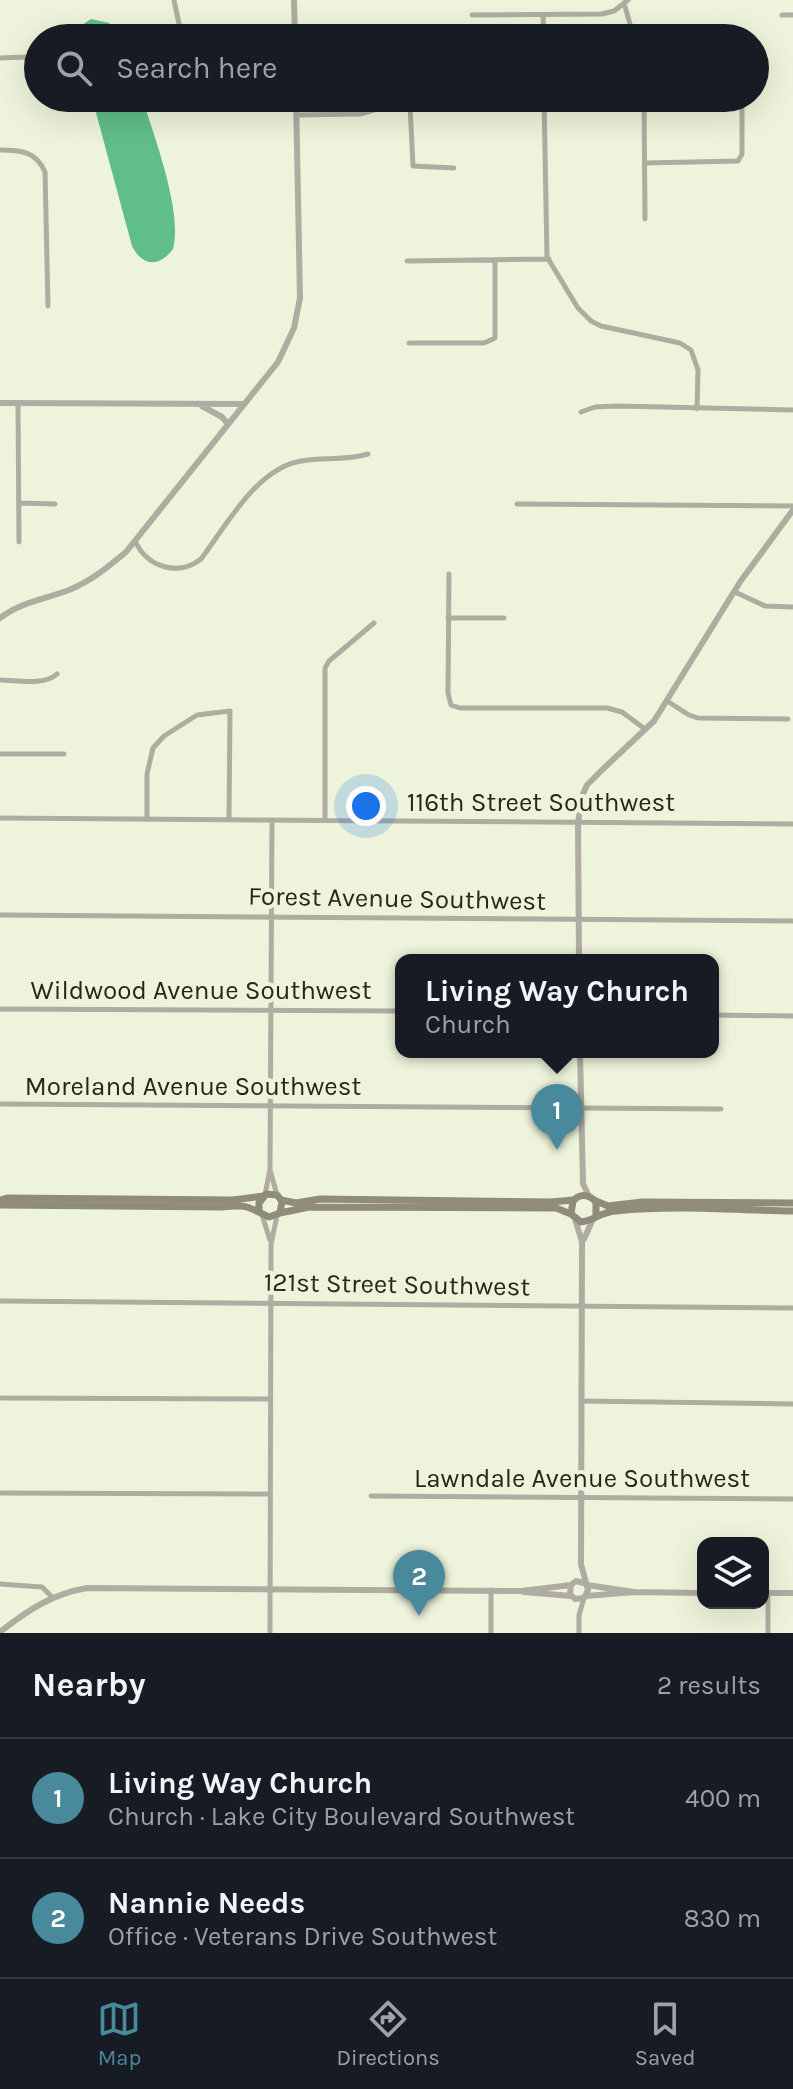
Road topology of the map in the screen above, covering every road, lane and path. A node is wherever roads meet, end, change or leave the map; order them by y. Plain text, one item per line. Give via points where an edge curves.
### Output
1 (174, 0) edge
2 (294, 0) edge
3 (626, 2) edge
4 (472, 15) dead end
5 (543, 15) junction
6 (782, 15) dead end
7 (793, 15) edge
8 (179, 24) edge
9 (295, 24) edge
10 (543, 24) edge
11 (631, 24) edge
12 (24, 57) edge
13 (0, 58) edge
14 (366, 112) edge
15 (410, 112) edge
16 (544, 112) edge
17 (644, 112) edge
18 (742, 112) edge
19 (296, 115) joint
20 (0, 150) edge
21 (645, 163) junction
22 (454, 168) dead end
23 (645, 219) dead end
24 (549, 259) junction
25 (407, 261) dead end
26 (495, 261) junction
27 (48, 306) dead end
28 (409, 343) dead end
29 (0, 403) edge
30 (18, 403) junction
31 (199, 404) junction
32 (244, 404) junction
33 (697, 409) junction
34 (793, 410) edge
35 (581, 412) dead end
36 (228, 424) junction
37 (368, 454) dead end
38 (19, 503) junction
39 (55, 504) dead end
40 (517, 504) dead end
41 (793, 508) edge
42 (790, 520) edge
43 (135, 541) junction
44 (19, 542) dead end
45 (449, 574) dead end
46 (735, 592) junction
47 (793, 607) edge
48 (0, 618) edge
49 (448, 618) junction
50 (504, 618) dead end
51 (374, 623) dead end
52 (57, 674) dead end
53 (0, 680) edge
54 (667, 701) junction
55 (788, 719) dead end
56 (645, 729) junction
57 (0, 754) edge
58 (64, 754) dead end
59 (0, 818) edge
60 (147, 819) junction
61 (229, 820) junction
62 (272, 820) junction
63 (325, 821) junction
64 (578, 823) junction
65 (793, 824) edge
66 (0, 915) edge
67 (272, 917) junction
68 (579, 921) junction
69 (793, 921) edge
70 (579, 954) edge
71 (0, 1009) edge
72 (272, 1010) junction
73 (395, 1011) edge
74 (719, 1015) edge
75 (793, 1016) edge
76 (580, 1058) edge
77 (0, 1104) edge
78 (271, 1106) junction
79 (580, 1108) junction
80 (721, 1109) dead end
81 (270, 1169) junction
82 (583, 1184) junction
83 (264, 1196) junction
84 (279, 1198) junction
85 (592, 1198) junction
86 (575, 1199) junction
87 (0, 1202) edge
88 (793, 1203) edge
89 (793, 1211) edge
90 (261, 1212) junction
91 (278, 1214) junction
92 (573, 1216) junction
93 (595, 1217) junction
94 (582, 1242) junction
95 (271, 1244) junction
96 (0, 1301) edge
97 (271, 1302) junction
98 (581, 1306) junction
99 (793, 1308) edge
100 (0, 1398) edge
101 (270, 1399) junction
102 (582, 1401) junction
103 (793, 1404) edge
104 (0, 1493) edge
105 (270, 1494) junction
106 (371, 1496) dead end
107 (581, 1498) junction
108 (793, 1499) edge
109 (581, 1564) junction
110 (0, 1584) edge
111 (572, 1584) junction
112 (585, 1584) junction
113 (270, 1589) junction
114 (491, 1590) junction
115 (521, 1591) junction
116 (634, 1592) junction
117 (697, 1593) edge
118 (769, 1593) edge
119 (793, 1593) edge
120 (52, 1597) junction
121 (585, 1597) junction
122 (573, 1598) junction
123 (767, 1609) edge
124 (579, 1615) junction
125 (1, 1632) edge
126 (270, 1633) edge
127 (491, 1633) edge
128 (579, 1633) edge
129 (768, 1633) edge

1 - 8 street
2 - 9 street
3 - 5 street via 602,14
3 - 11 street
4 - 5 street
5 - 10 street
6 - 7 street
12 - 13 street
14 - 19 street
15 - 22 street via 412,164
16 - 24 street
17 - 21 street
18 - 21 street via 738,161
19 - 32 street via 299,311 278,362
20 - 27 street via 27,152 45,172
21 - 23 street
24 - 26 street
24 - 33 street via 578,308 594,323 691,350 698,370
25 - 26 street
26 - 28 street via 493,340
29 - 30 street
30 - 31 street
30 - 38 street
31 - 32 street
31 - 36 street
32 - 36 street
33 - 34 street
33 - 35 street via 617,406
36 - 43 street
37 - 43 street via 301,461 275,470 190,566 156,564
38 - 39 street
38 - 44 street
40 - 41 street
41 - 42 street
42 - 46 street
43 - 48 street via 92,578
45 - 49 street
46 - 47 street via 765,606
46 - 54 street
49 - 50 street
49 - 56 street via 451,705 607,708
51 - 63 street via 325,668
52 - 53 street via 44,681
54 - 55 street via 698,718
54 - 56 street
56 - 64 street via 587,785
57 - 58 street
59 - 60 street, 116th Street Southwest
60 - 61 street, 116th Street Southwest
60 - 61 street via 153,748 197,715 230,711
61 - 62 street, 116th Street Southwest
62 - 63 street, 116th Street Southwest
62 - 67 street
63 - 64 street, 116th Street Southwest
64 - 65 street, 116th Street Southwest
64 - 68 street
66 - 67 street, Forest Avenue Southwest
67 - 68 street, Forest Avenue Southwest
67 - 72 street
68 - 69 street, Forest Avenue Southwest
68 - 70 street
71 - 72 street, Wildwood Avenue Southwest
72 - 73 street, Wildwood Avenue Southwest
72 - 78 street
74 - 75 street
76 - 79 street
77 - 78 street, Moreland Avenue Southwest
78 - 79 street, Moreland Avenue Southwest
78 - 81 street
79 - 80 street, Moreland Avenue Southwest
79 - 82 street
81 - 83 street
81 - 84 street
82 - 85 street
82 - 86 street
83 - 84 main road
83 - 87 main road
83 - 90 main road
84 - 86 main road via 296,1203
84 - 91 main road via 283,1205
85 - 86 main road
85 - 88 main road via 608,1206
85 - 93 main road
86 - 92 main road
87 - 90 main road via 242,1205
89 - 93 main road via 628,1210
90 - 91 main road via 269,1217
90 - 95 street
91 - 92 main road via 309,1207 556,1208
91 - 95 street
92 - 93 main road via 586,1222
92 - 94 street
93 - 94 street
94 - 98 street
95 - 97 street
96 - 97 street, 121st Street Southwest
97 - 98 street, 121st Street Southwest
97 - 101 street
98 - 99 street, 121st Street Southwest
98 - 102 street
100 - 101 street
101 - 105 street
102 - 103 street
102 - 107 street
104 - 105 street
105 - 113 street
106 - 107 street, Lawndale Avenue Southwest
107 - 108 street, Lawndale Avenue Southwest
107 - 109 street
109 - 111 street
109 - 112 street
110 - 120 street via 42,1587
111 - 112 street
111 - 115 street
111 - 122 street
112 - 116 street
112 - 121 street
113 - 114 street
113 - 120 street via 97,1588
113 - 126 street
114 - 115 street
114 - 127 street
115 - 122 street
116 - 117 street
116 - 121 street
118 - 119 street
120 - 125 street
121 - 122 street
121 - 124 street
122 - 124 street
123 - 129 street
124 - 128 street

